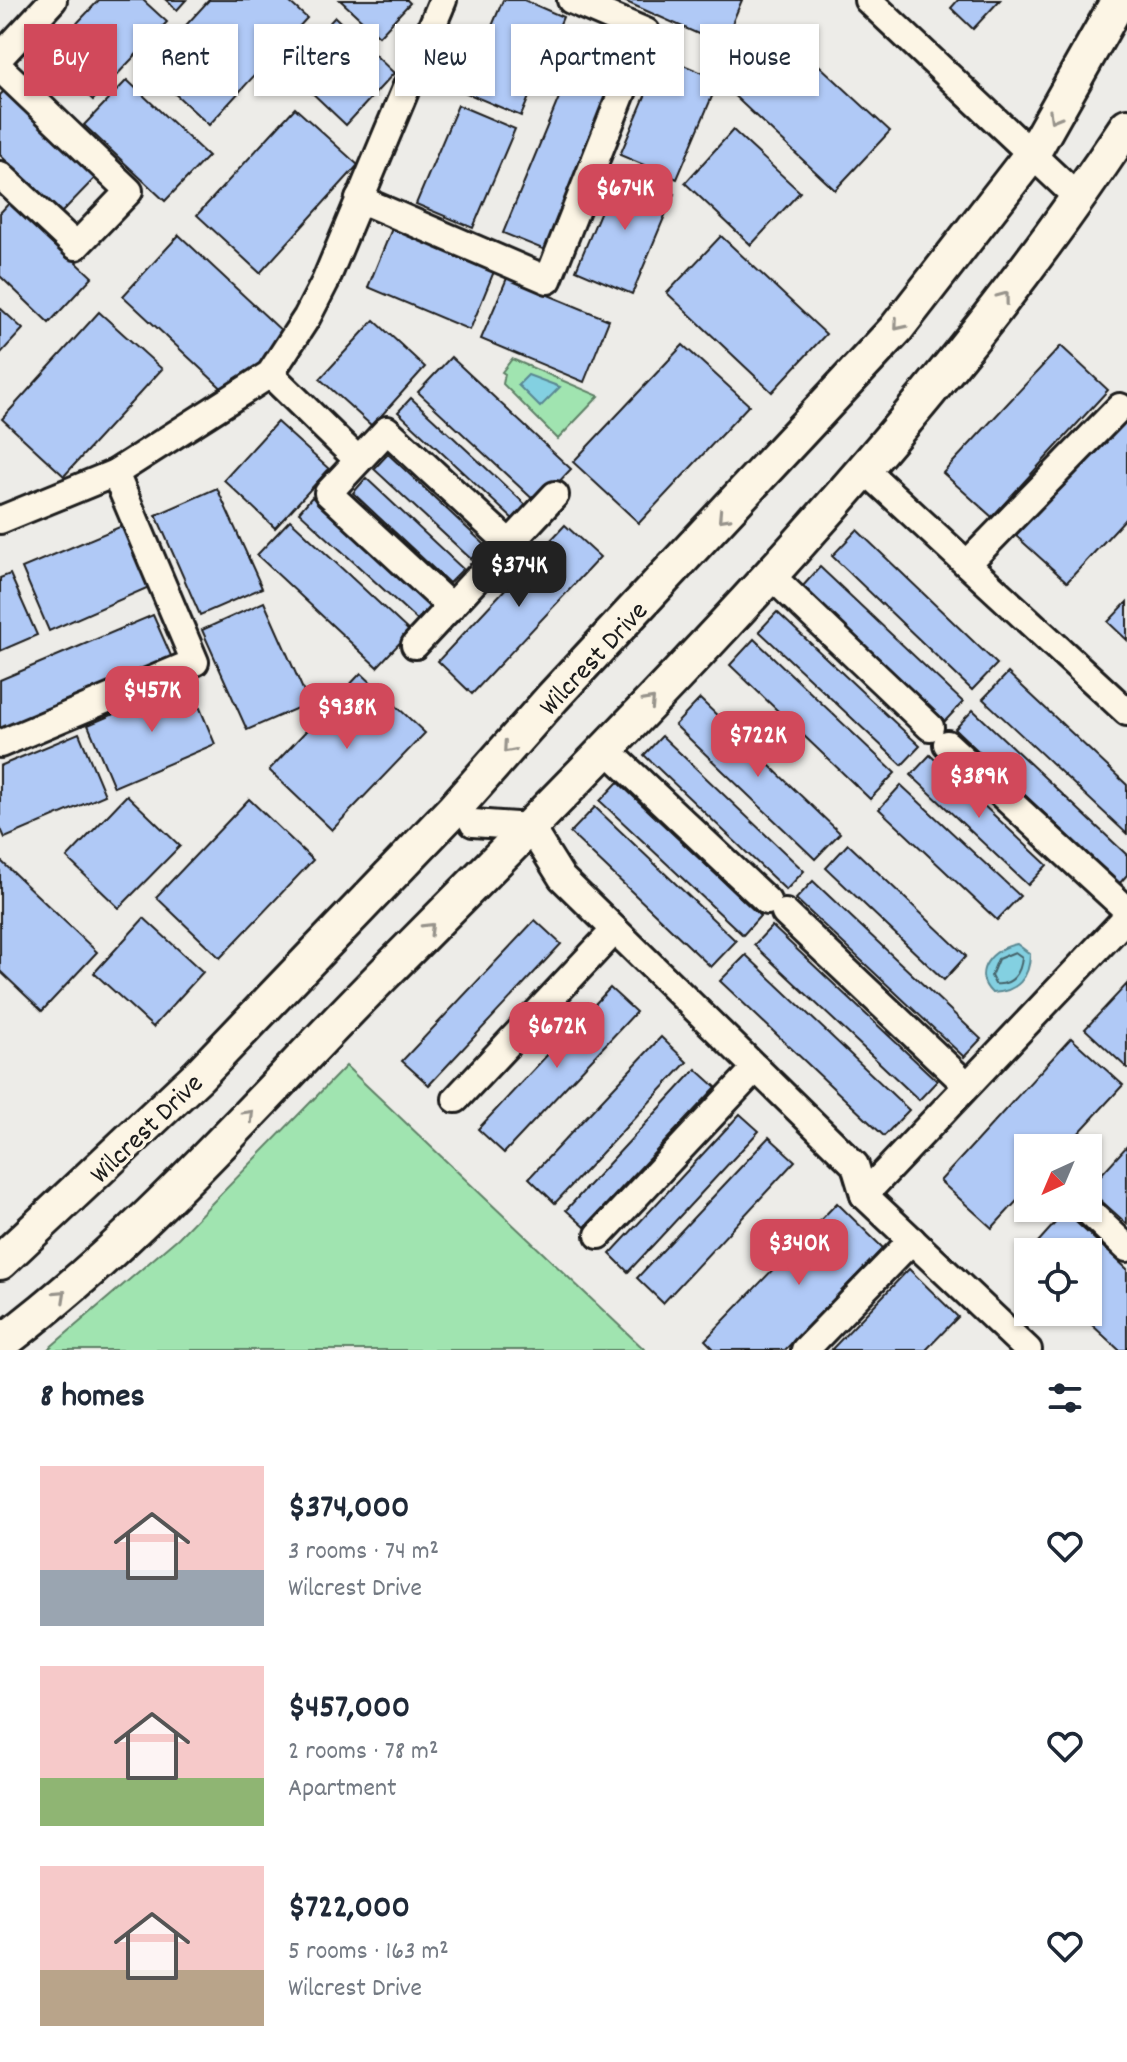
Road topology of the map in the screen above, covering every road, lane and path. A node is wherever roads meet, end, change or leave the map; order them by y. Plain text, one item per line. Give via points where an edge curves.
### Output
1 (53, 0) edge
2 (571, 0) edge
3 (868, 0) edge
4 (1119, 0) edge
5 (440, 1) edge
6 (0, 57) edge
7 (0, 68) edge
8 (1127, 126) edge
9 (1032, 154) junction
10 (0, 175) edge
11 (359, 199) junction
12 (1079, 199) junction
13 (270, 374) junction
14 (1120, 407) dead end
15 (358, 460) junction
16 (863, 468) junction
17 (115, 473) junction
18 (555, 495) dead end
19 (0, 520) edge
20 (510, 544) junction
21 (967, 564) junction
22 (768, 573) junction
23 (451, 607) junction
24 (415, 645) dead end
25 (1127, 712) edge
26 (0, 744) edge
27 (606, 749) junction
28 (473, 823) dead end
29 (530, 827) junction
30 (1127, 910) edge
31 (1127, 917) edge
32 (615, 930) junction
33 (756, 1068) junction
34 (967, 1085) junction
35 (456, 1099) dead end
36 (864, 1195) junction
37 (1100, 1222) edge
38 (599, 1235) dead end
39 (912, 1240) junction
40 (1127, 1248) edge
41 (0, 1262) edge
42 (0, 1344) edge
43 (805, 1350) edge
44 (1028, 1350) edge

1 - 6 street
2 - 11 street via 646,32 548,280
3 - 9 street
4 -> 9 main road, Wilcrest Drive
5 - 11 street
7 - 10 street via 129,191 76,246
8 - 12 main road
9 - 12 street
9 -> 41 main road, Wilcrest Drive via 896,329 454,809 199,1075
11 - 13 street via 307,317
16 -> 12 main road via 940,381
13 - 15 street
13 - 17 street
14 - 21 street
15 - 20 street via 387,430
15 - 23 street via 328,493
16 - 21 street
16 - 22 main road
17 - 19 street
17 - 26 street via 195,662
18 - 20 street
20 - 23 street
21 - 25 street
27 -> 22 main road
22 - 30 street
23 - 24 street
27 - 29 main road
27 - 34 street
28 - 29 street
29 - 32 street via 562,878
42 -> 29 main road via 163,1200
31 - 34 street
32 - 33 street
32 - 35 street
33 - 36 street via 855,1165
33 - 38 street
34 - 36 street
36 - 39 street
37 - 40 street
39 - 43 street
39 - 44 street

